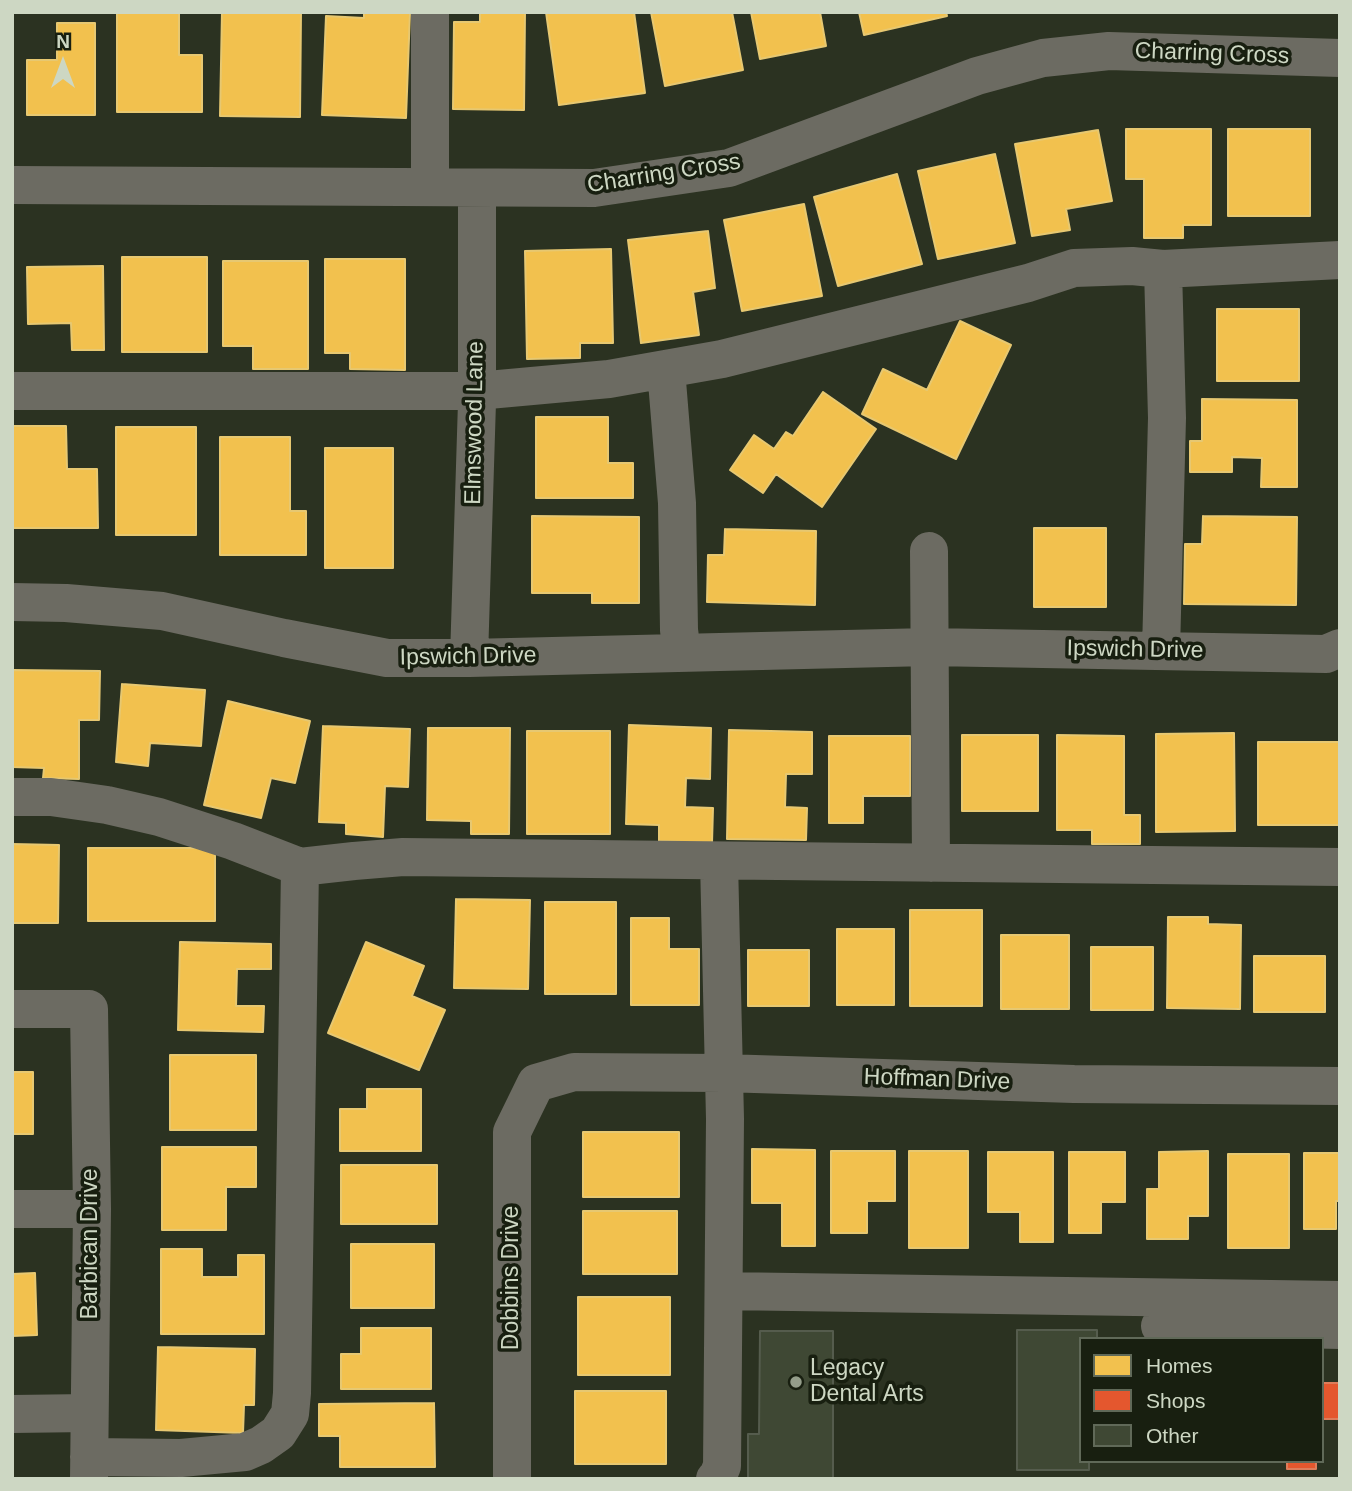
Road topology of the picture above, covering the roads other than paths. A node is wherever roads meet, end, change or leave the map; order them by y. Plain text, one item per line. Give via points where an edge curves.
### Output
1 (430, 12) edge
2 (1340, 58) edge
3 (12, 185) edge
4 (430, 187) junction
5 (477, 188) junction
6 (1340, 260) edge
7 (1163, 269) junction
8 (666, 369) junction
9 (12, 391) edge
10 (477, 391) junction
11 (929, 551) dead end
12 (12, 602) edge
13 (929, 647) junction
14 (1340, 648) edge
15 (1161, 651) junction
16 (682, 653) junction
17 (469, 658) junction
18 (12, 797) edge
19 (719, 860) junction
20 (931, 863) junction
21 (300, 867) junction
22 (1340, 867) edge
23 (12, 1009) edge
24 (723, 1073) junction
25 (536, 1083) joint
26 (1340, 1086) edge
27 (12, 1209) edge
28 (92, 1209) junction
29 (724, 1291) junction
30 (1340, 1300) edge
31 (1160, 1326) dead end
32 (1340, 1330) edge
33 (89, 1413) junction
34 (12, 1414) edge
35 (89, 1468) edge
36 (512, 1479) edge
37 (715, 1479) edge

1 - 4 street
2 - 5 street, Charring Cross via 1108,51 1043,58 977,76 729,168 594,188
3 - 4 street, Charring Cross
4 - 5 street, Charring Cross
5 - 10 street, Elmswood Lane
6 - 7 street
7 - 8 street via 1074,268 1015,287
7 - 15 street via 1167,418
8 - 10 street
8 - 16 street
9 - 10 street
10 - 17 street, Elmswood Lane
11 - 13 street
12 - 17 street, Ipswich Drive via 162,611 387,658
13 - 15 street, Ipswich Drive
13 - 16 street, Ipswich Drive
13 - 20 street
14 - 15 street, Ipswich Drive via 1326,654
16 - 17 street, Ipswich Drive
18 - 21 street via 62,798 159,817
19 - 20 street
19 - 21 street via 403,857
19 - 24 street
20 - 22 street
21 - 35 street via 290,1414 278,1433 245,1452
23 - 28 street, Barbican Drive via 89,1009
24 - 25 street, Hoffman Drive via 574,1072
24 - 26 street, Hoffman Drive via 1074,1084
24 - 29 street
25 - 36 street, Dobbins Drive via 512,1132
27 - 28 street
28 - 33 street, Barbican Drive
29 - 30 street
29 - 37 street via 722,1466
31 - 32 street
33 - 34 street
33 - 35 street, Barbican Drive

